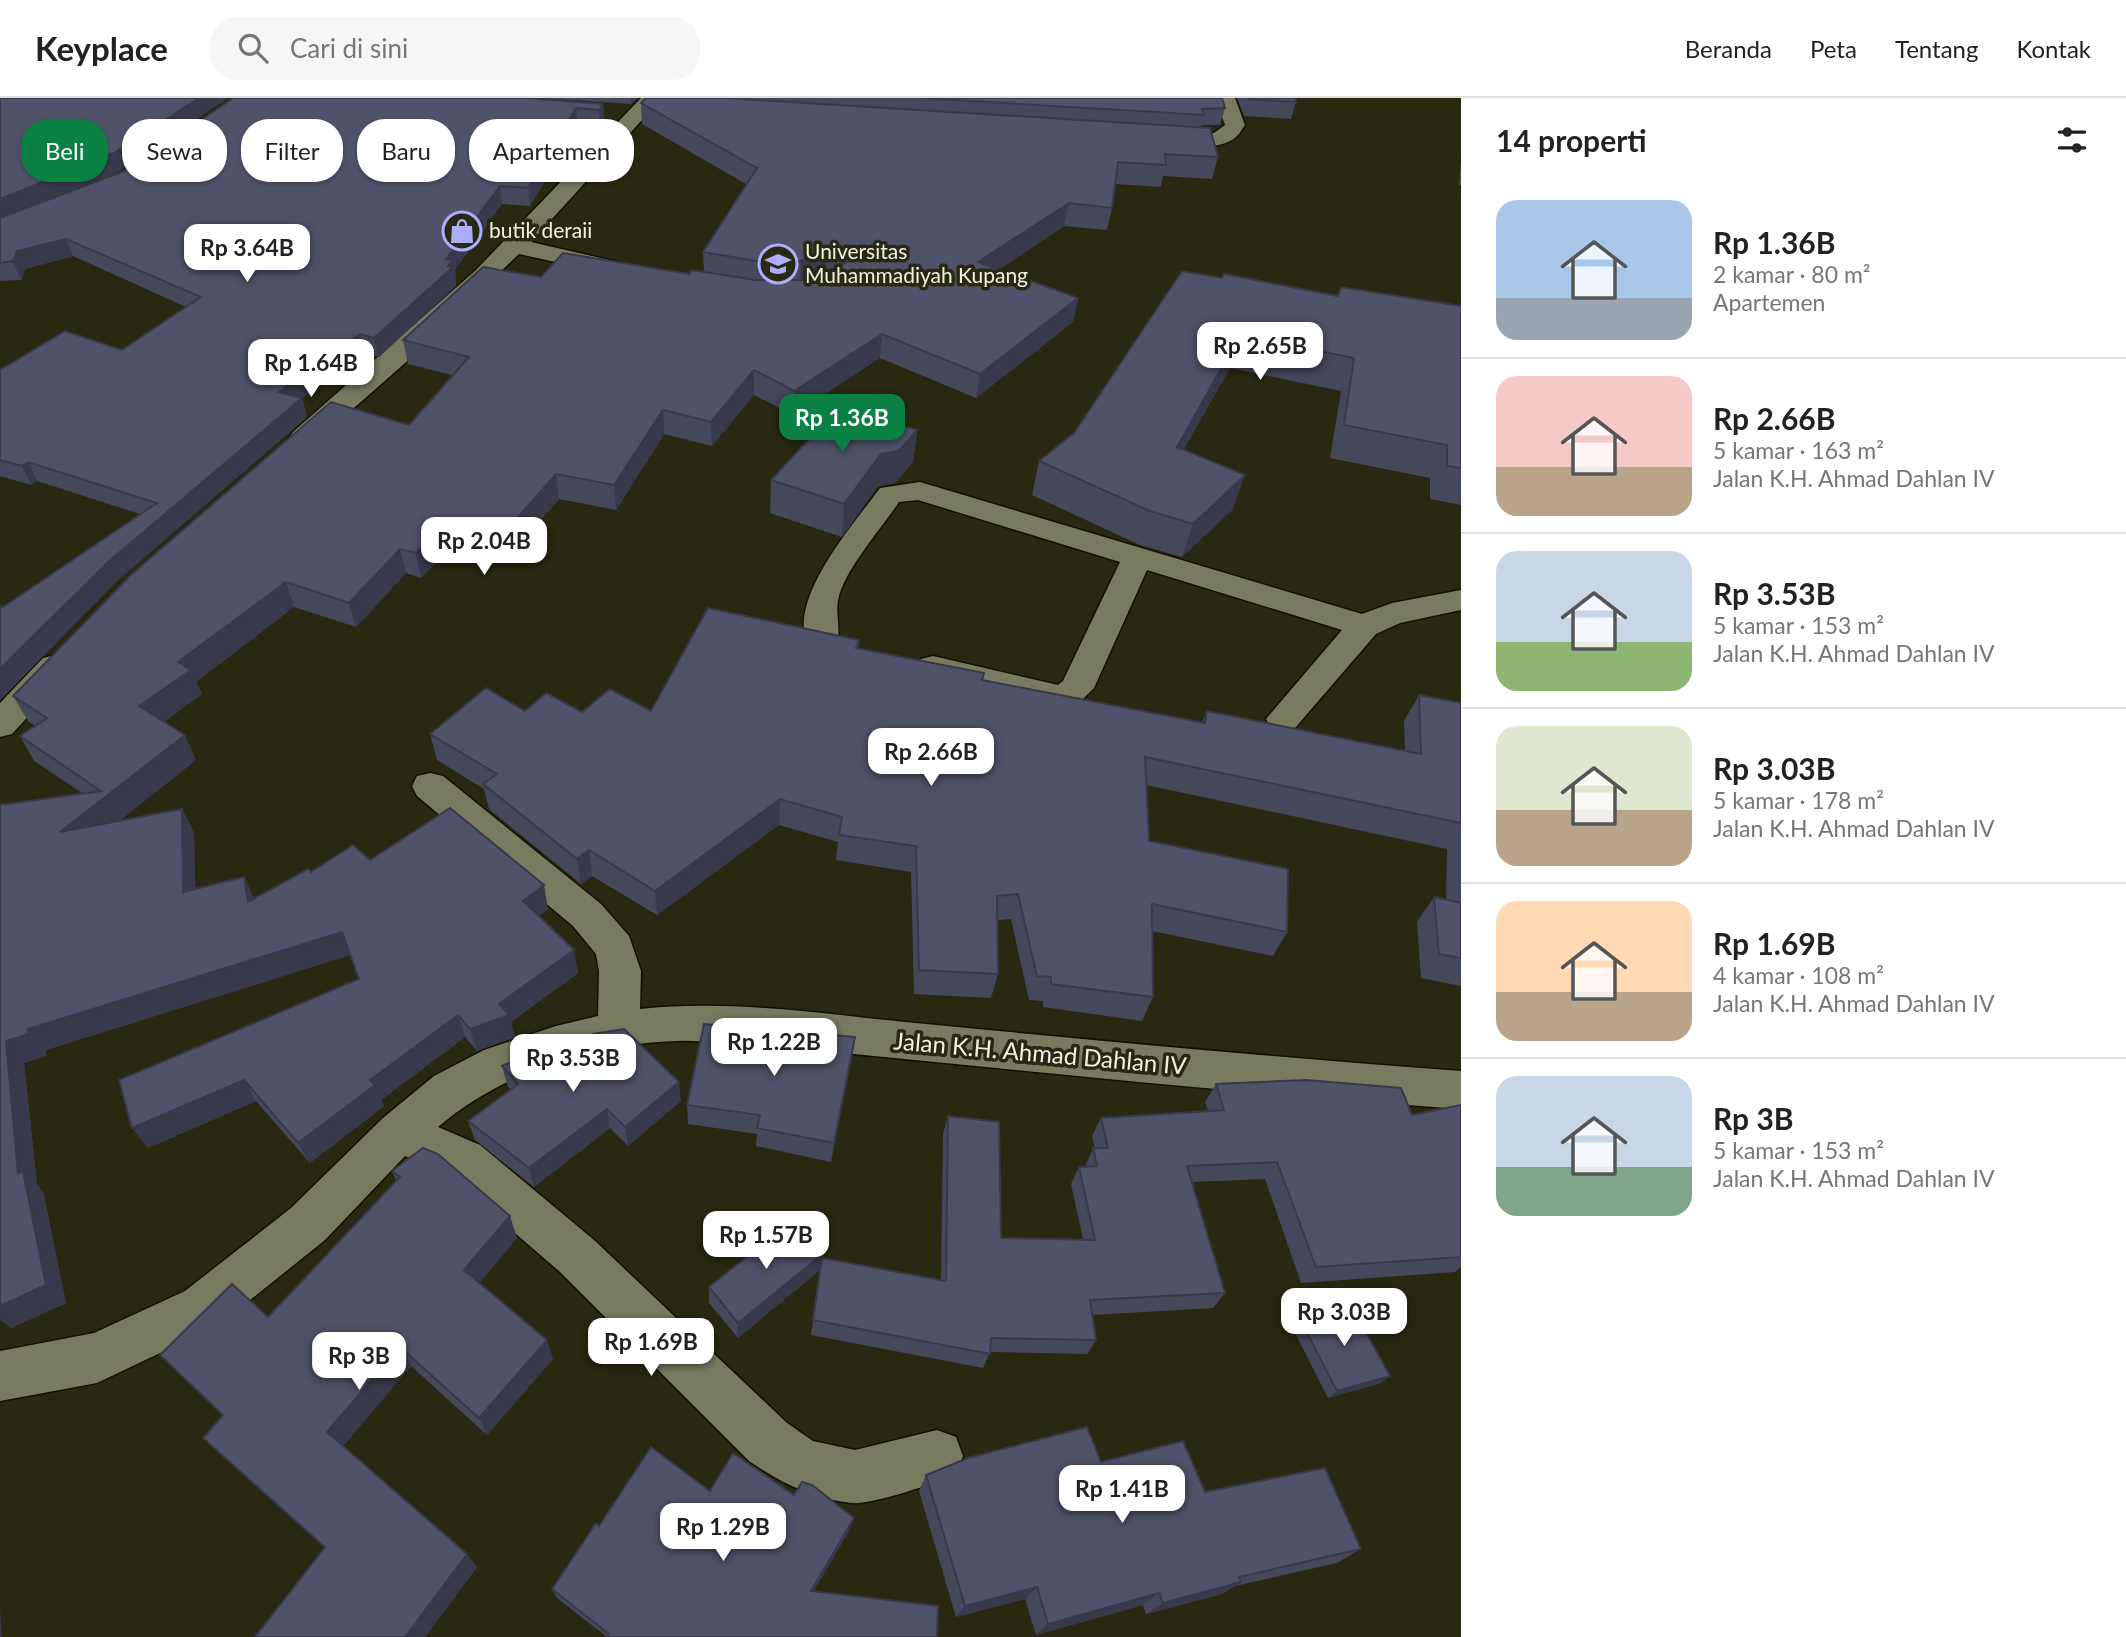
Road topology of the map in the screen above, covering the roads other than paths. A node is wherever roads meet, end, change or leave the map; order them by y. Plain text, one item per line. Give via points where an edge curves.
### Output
1 (1225, 98) edge
2 (652, 106) edge
3 (612, 112) dead end
4 (1135, 137) edge
5 (517, 246) junction
6 (635, 272) edge
7 (279, 457) edge
8 (1138, 557) junction
9 (1461, 600) edge
10 (1364, 626) junction
11 (822, 642) edge
12 (74, 647) edge
13 (903, 660) edge
14 (1283, 719) dead end
15 (0, 725) edge
16 (430, 786) dead end
17 (619, 1030) junction
18 (1461, 1090) edge
19 (398, 1132) junction
20 (0, 1376) edge
21 (937, 1457) dead end

1 - 4 street via 1235,125 1221,138
2 - 3 street
2 - 5 street
5 - 6 street
5 - 7 street via 368,384
8 - 10 street
8 - 11 street via 920,491 890,494 835,573 822,600
8 - 13 street via 1077,688 1065,698
9 - 10 street via 1392,614
10 - 14 street
12 - 15 street
16 - 17 street via 587,915 615,948 620,971
17 - 18 street, Jalan K.H. Ahmad Dahlan IV via 677,1024 778,1029
17 - 19 street, Jalan K.H. Ahmad Dahlan IV via 499,1063 450,1090
19 - 20 street, Jalan K.H. Ahmad Dahlan IV via 308,1224 202,1308 97,1358
19 - 21 street via 464,1160 577,1256 768,1443 802,1465 855,1477

